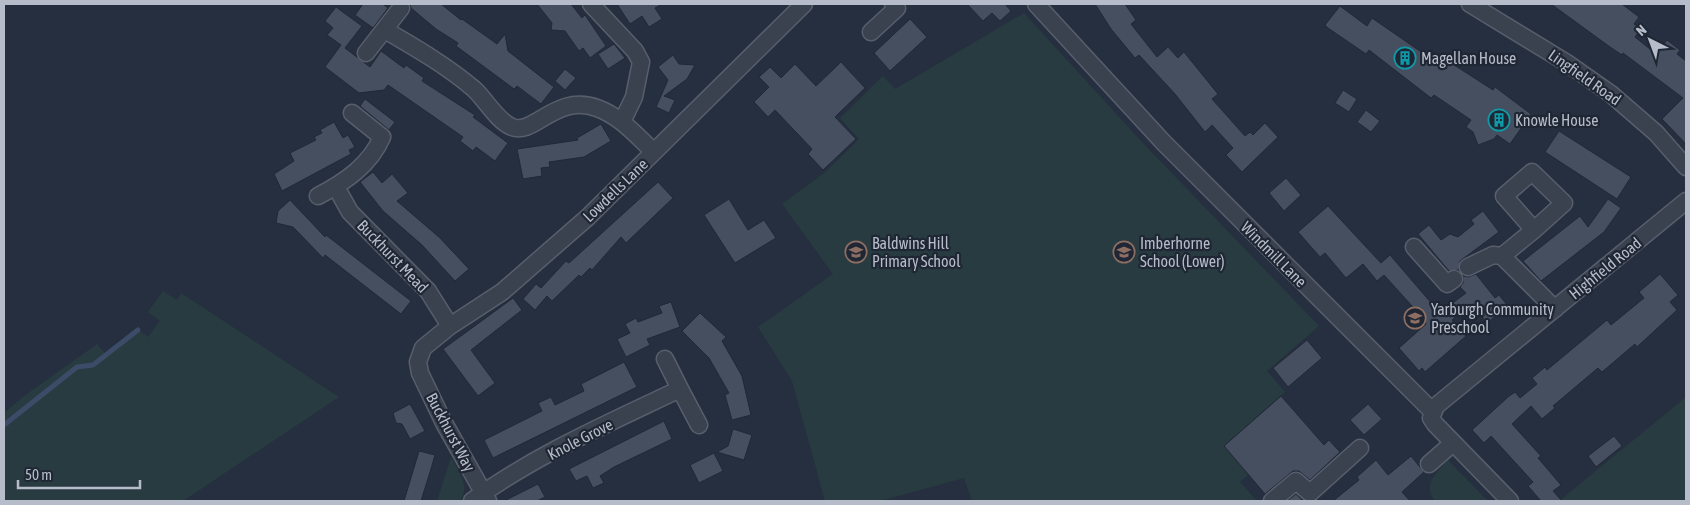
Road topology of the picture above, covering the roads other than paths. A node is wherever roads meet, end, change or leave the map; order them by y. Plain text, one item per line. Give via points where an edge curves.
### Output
1 (591, 4) edge
2 (804, 4) edge
3 (893, 4) edge
4 (1036, 4) edge
5 (1475, 5) edge
6 (400, 8) dead end
7 (385, 30) junction
8 (872, 32) dead end
9 (366, 53) dead end
10 (352, 113) dead end
11 (622, 122) junction
12 (654, 152) junction
13 (1686, 167) edge
14 (336, 187) junction
15 (318, 196) dead end
16 (1686, 201) edge
17 (1534, 230) dead end
18 (1414, 247) dead end
19 (1502, 256) junction
20 (1468, 267) dead end
21 (1454, 279) dead end
22 (1555, 309) junction
23 (450, 326) junction
24 (665, 359) dead end
25 (418, 362) joint
26 (680, 389) junction
27 (1433, 412) junction
28 (699, 425) dead end
29 (1453, 443) junction
30 (1360, 448) dead end
31 (1429, 464) dead end
32 (481, 498) edge
33 (1272, 501) edge
34 (1510, 501) edge

1 - 11 street via 635,51 641,62 634,97
2 - 12 street, Lowdells Lane
3 - 8 street via 897,8
4 - 27 street, Windmill Lane via 1164,143
5 - 13 street, Lingfield Road via 1611,94 1656,133
6 - 7 street
7 - 9 street
7 - 11 street via 437,61 474,90 512,127 535,124 556,109 579,104 597,108
10 - 14 street via 382,136 377,149 363,166
11 - 12 street
12 - 23 street, Lowdells Lane via 588,217 502,292
14 - 15 street
14 - 23 street, Buckhurst Mead via 350,212 428,291
16 - 22 street, Highfield Road
17 - 19 street
18 - 21 street via 1447,284
19 - 20 street via 1493,255
19 - 22 street
22 - 27 street, Highfield Road via 1443,399
23 - 25 street, Lowdells Lane via 422,348
24 - 26 street
25 - 32 street, Buckhurst Way via 420,373
26 - 28 street
26 - 32 street, Knole Grove via 500,481
27 - 29 street, Windmill Lane via 1431,418
29 - 31 street
29 - 34 street, Windmill Lane
30 - 33 street via 1310,493 1296,481

